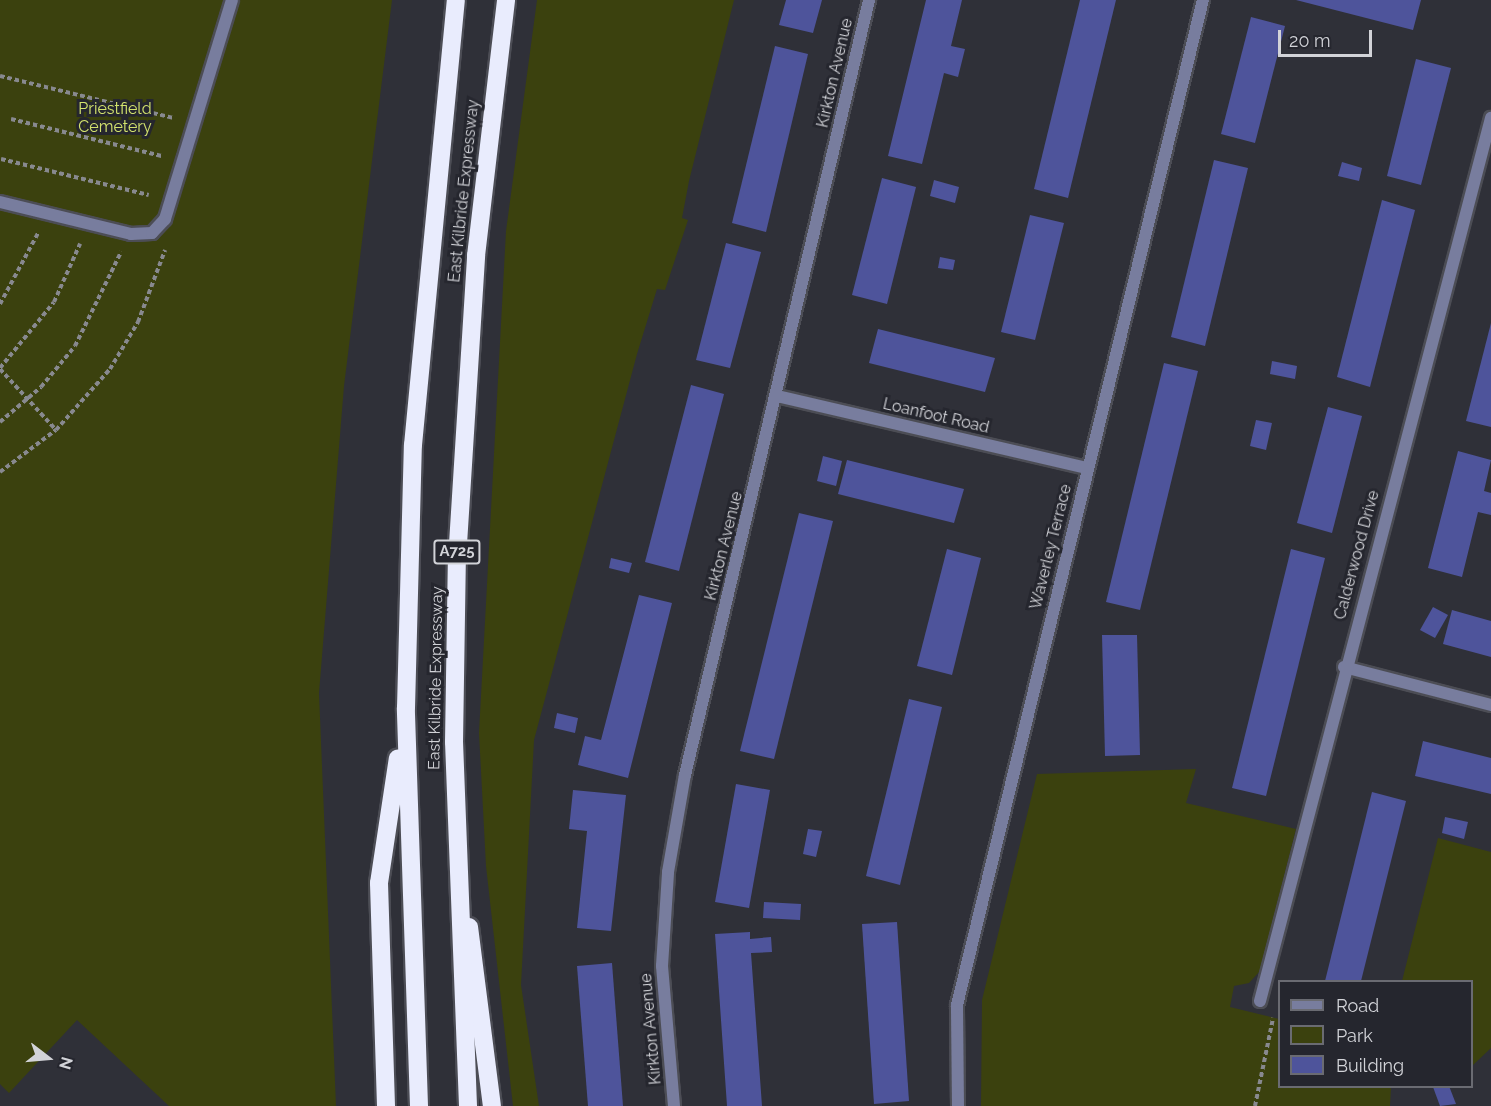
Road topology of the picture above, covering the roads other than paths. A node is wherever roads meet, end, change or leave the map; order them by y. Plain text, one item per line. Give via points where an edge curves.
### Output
1 (232, 0) edge
2 (456, 0) edge
3 (506, 0) edge
4 (869, 0) edge
5 (1203, 0) edge
6 (1491, 118) edge
7 (0, 202) edge
8 (777, 396) junction
9 (1087, 468) junction
10 (1344, 668) junction
11 (1491, 705) edge
12 (406, 708) junction
13 (456, 833) junction
14 (1260, 1001) road end
15 (386, 1106) edge
16 (419, 1106) edge
17 (468, 1106) edge
18 (492, 1106) edge
19 (674, 1106) edge
20 (957, 1106) edge

1 - 7 street via 171,200 160,226 152,233 126,233
2 - 12 highway, East Kilbride Expressway / A725 via 413,445
3 - 13 highway, East Kilbride Expressway / A725 via 466,374 457,560
4 - 8 street, Kirkton Avenue
5 - 9 street, Waverley Terrace
6 - 10 street, Calderwood Drive
8 - 9 street, Loanfoot Road
8 - 19 street, Kirkton Avenue via 685,775 668,872 662,966
9 - 20 street, Waverley Terrace via 957,1005
10 - 11 street
10 - 14 street, Calderwood Drive
12 - 15 highway, A725 via 379,883
12 - 16 highway, East Kilbride Expressway / A725
13 - 17 highway, East Kilbride Expressway / A725
13 - 18 highway, A725

